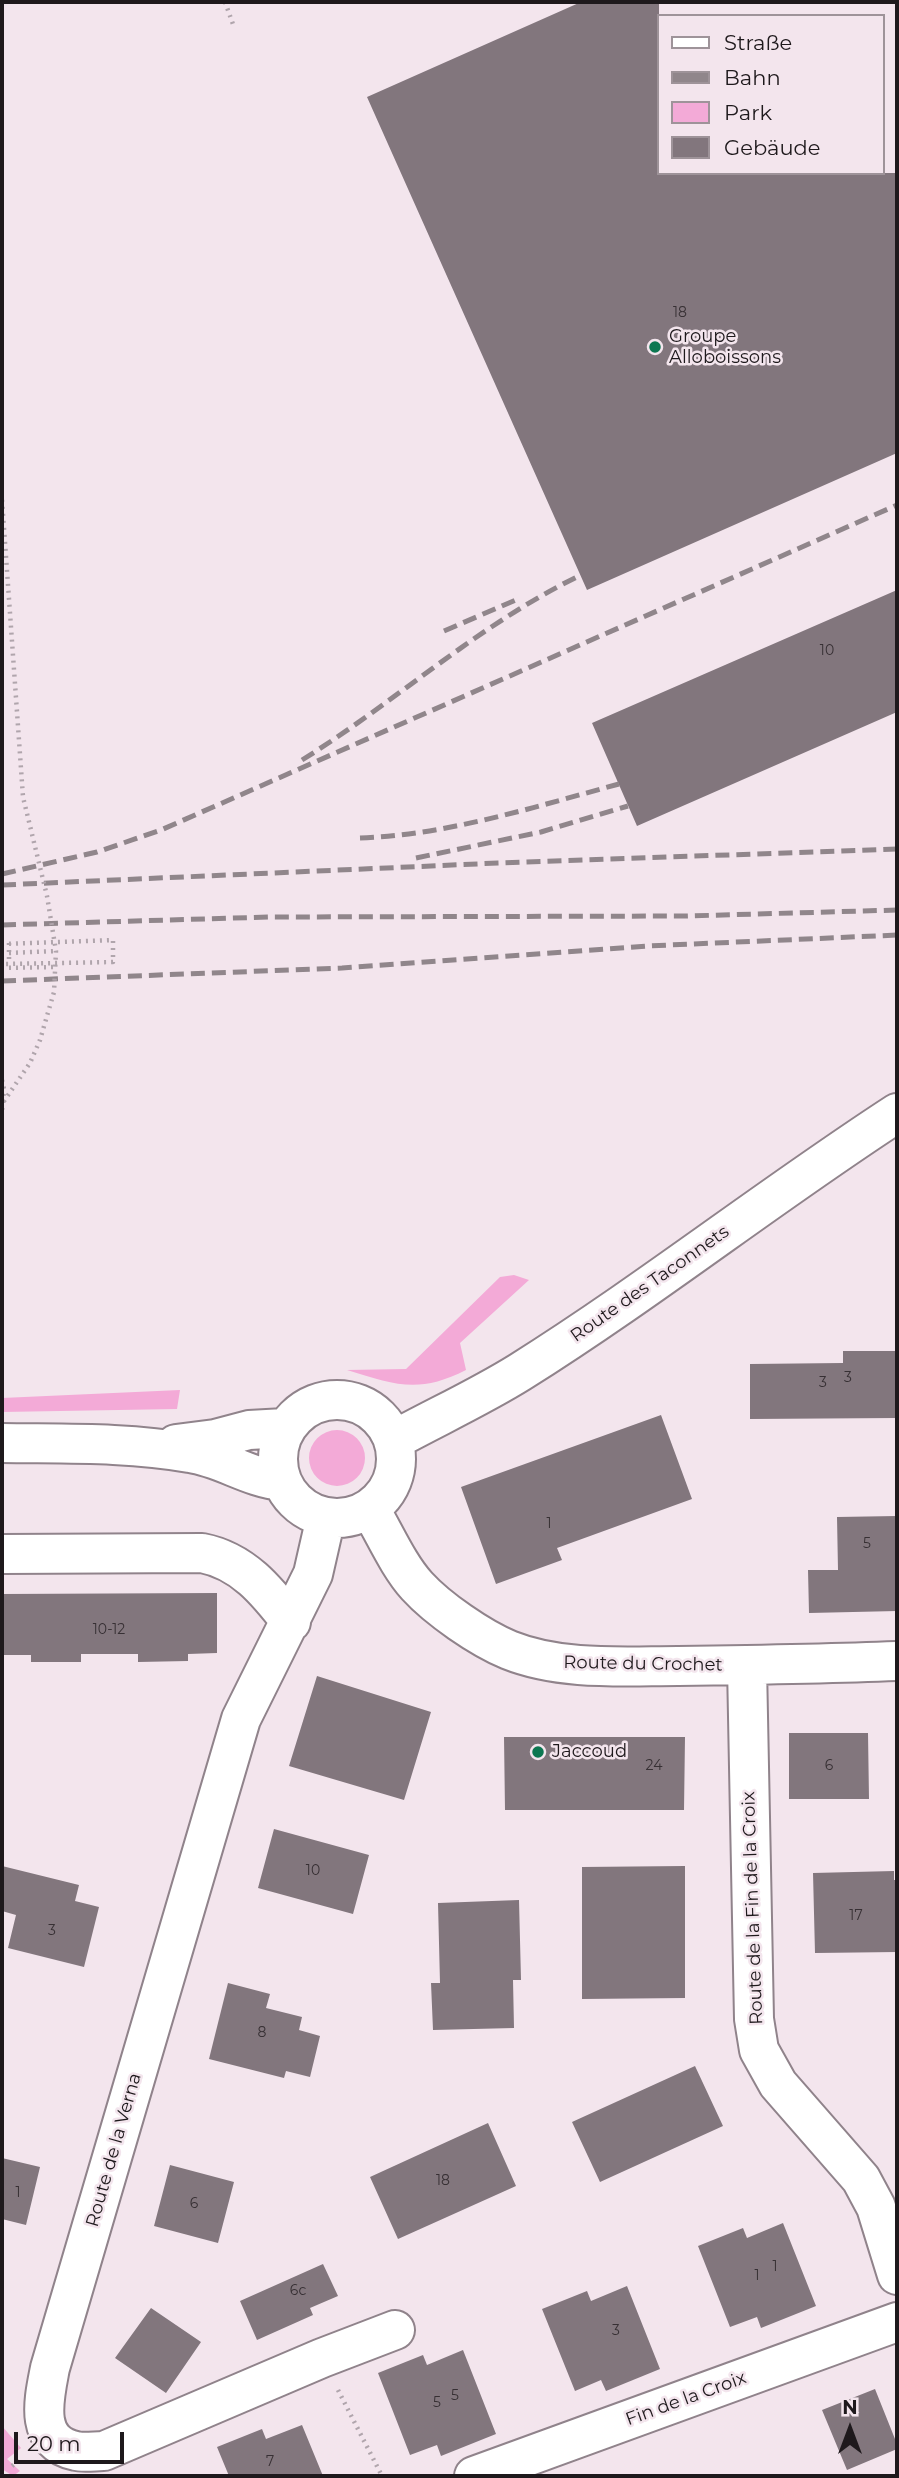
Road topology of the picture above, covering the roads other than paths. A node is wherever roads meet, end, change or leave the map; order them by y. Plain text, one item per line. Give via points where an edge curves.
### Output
1 (897, 1113) edge
2 (285, 1428) junction
3 (394, 1440) junction
4 (2, 1443) edge
5 (149, 1447) junction
6 (282, 1481) junction
7 (370, 1509) junction
8 (326, 1517) junction
9 (2, 1554) edge
10 (291, 1622) junction
11 (897, 1661) edge
12 (747, 1666) junction
13 (897, 2275) edge
14 (897, 2322) edge
15 (395, 2330) dead end
16 (474, 2476) edge

1 - 3 street, Route des Taconnets via 518,1373
2 - 3 street via 306,1408 343,1400 377,1416
2 - 5 street
2 - 6 street via 278,1444
3 - 7 street via 397,1465 393,1482
4 - 5 street
5 - 6 street via 213,1458 247,1474
6 - 8 street via 307,1509
7 - 8 street via 341,1518
7 - 12 street, Route du Crochet via 417,1586 458,1621 509,1650 553,1662 616,1667
8 - 10 street, Route de la Verna via 313,1574
9 - 10 street via 218,1556 237,1565 267,1591
10 - 15 street, Route de la Verna via 242,1719 50,2368 44,2424 55,2441 76,2451 104,2451
11 - 12 street, Route du Crochet
12 - 13 street, Route de la Fin de la Croix via 754,2019 759,2050 778,2084 861,2179 876,2207
14 - 16 street, Fin de la Croix

